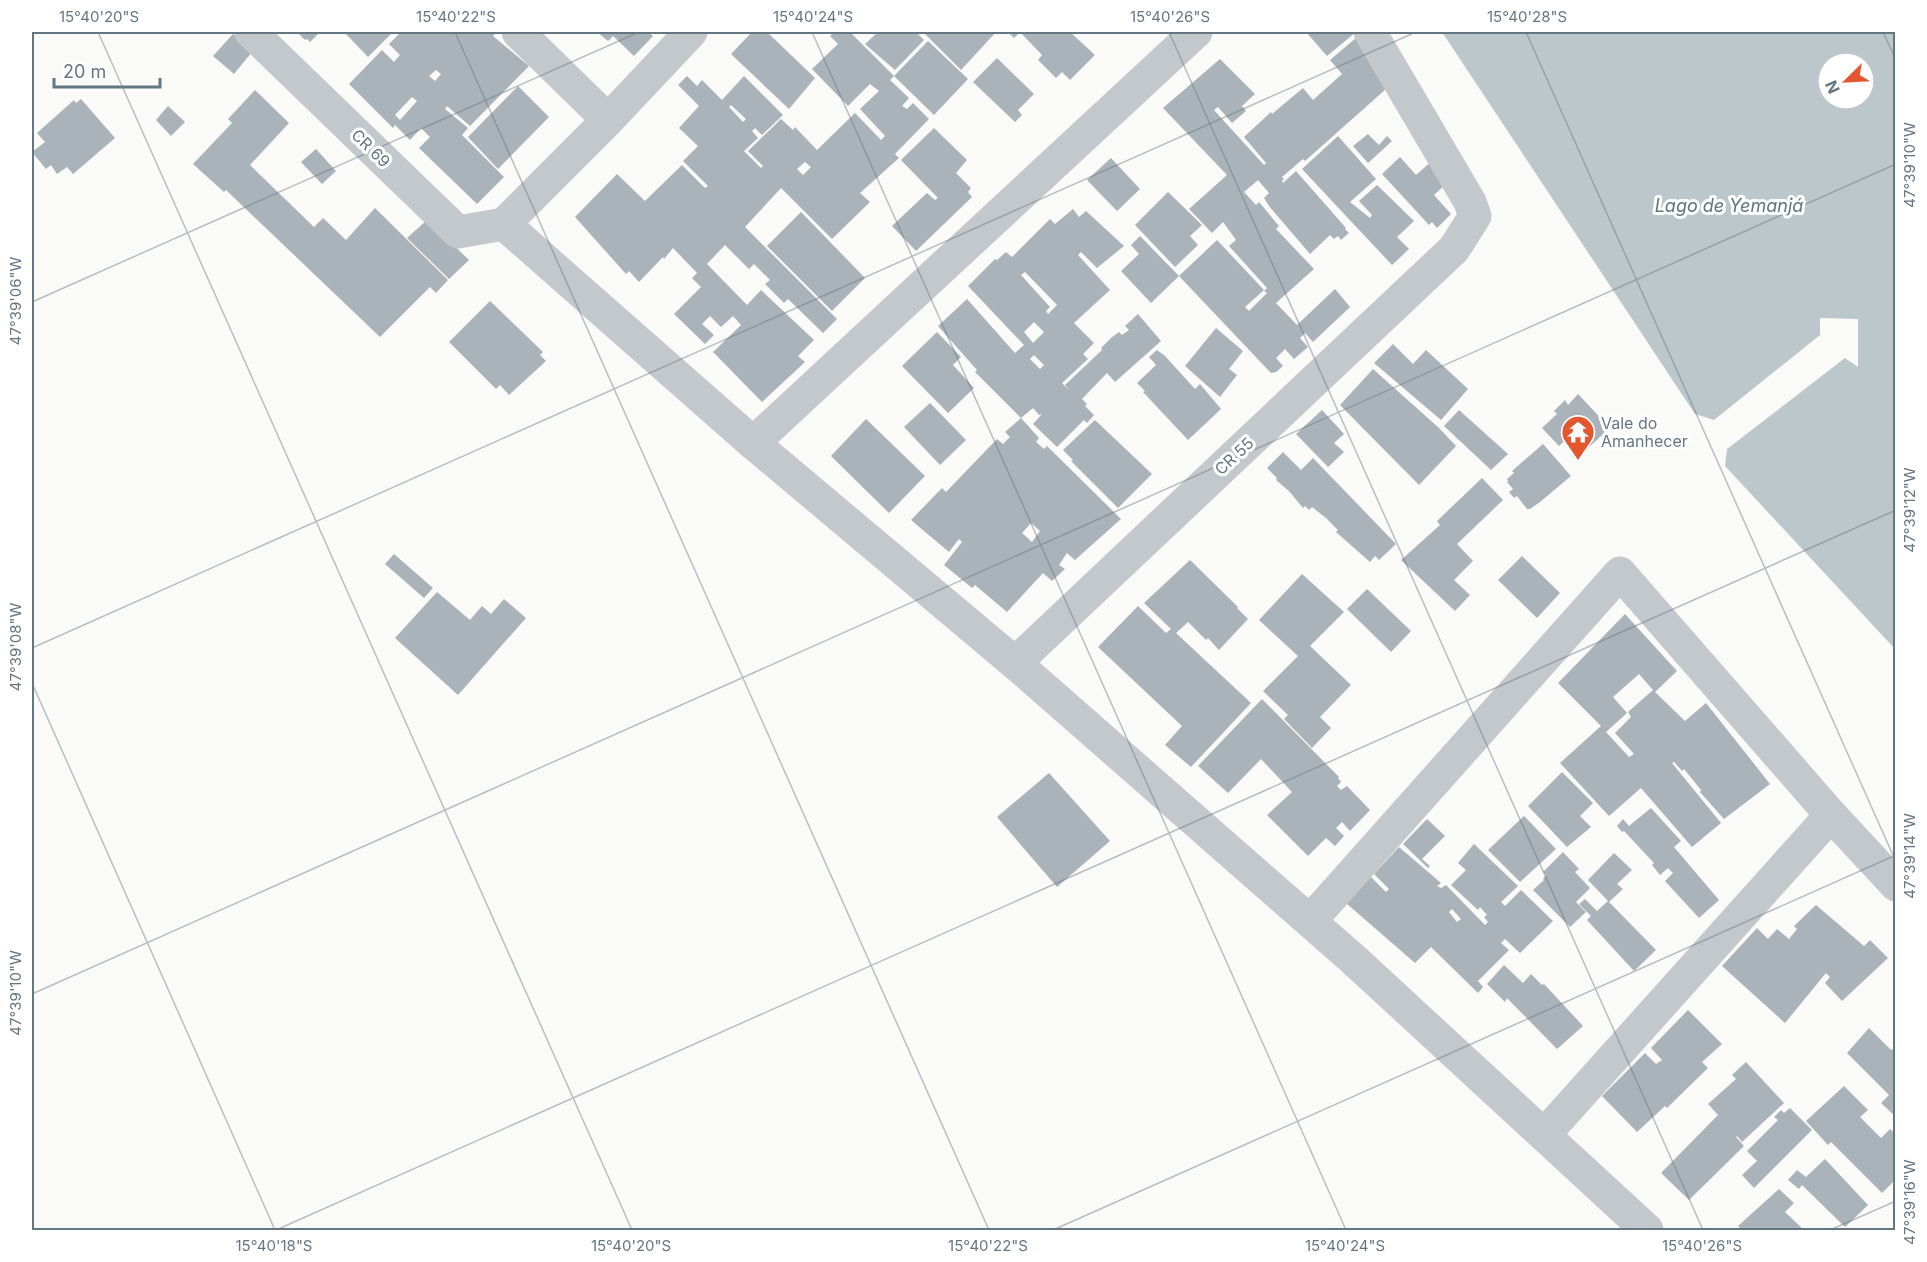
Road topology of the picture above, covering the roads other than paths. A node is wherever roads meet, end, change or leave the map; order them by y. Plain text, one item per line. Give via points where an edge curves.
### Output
1 (251, 32) edge
2 (518, 32) edge
3 (692, 32) edge
4 (1196, 32) edge
5 (1370, 32) edge
6 (608, 120) junction
7 (504, 224) junction
8 (753, 442) junction
9 (1015, 663) junction
10 (1831, 815) junction
11 (1896, 885) edge
12 (1310, 921) junction
13 (1544, 1135) junction
14 (1647, 1230) edge

1 - 7 street, CR 69 via 458,232
2 - 6 street
3 - 6 street
4 - 8 street
5 - 9 street, CR 55 via 1475,216 1454,249
6 - 7 street
7 - 8 street
8 - 9 street
9 - 12 street
10 - 11 street
10 - 12 street via 1620,573
10 - 13 street
12 - 13 street
13 - 14 street

